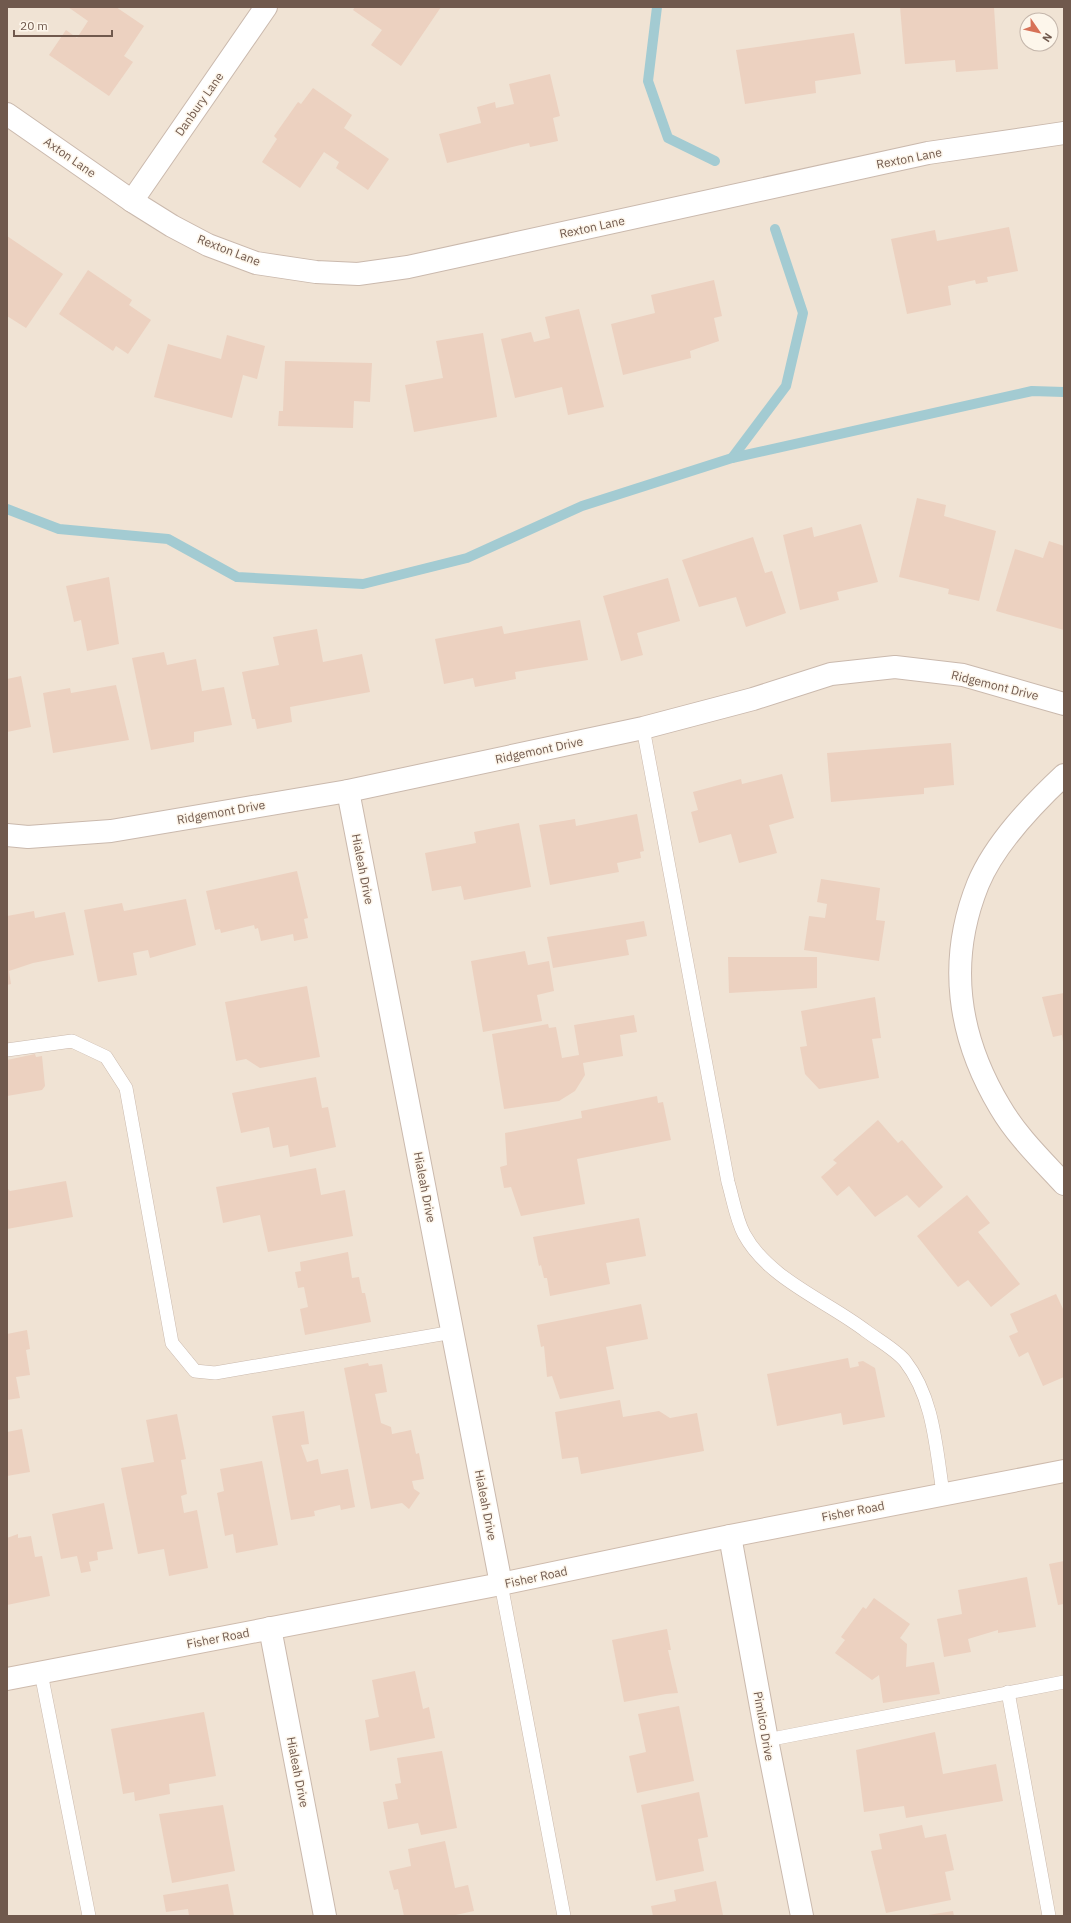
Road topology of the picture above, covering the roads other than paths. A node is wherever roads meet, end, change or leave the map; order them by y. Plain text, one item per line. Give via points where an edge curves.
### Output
1 (266, 7) edge
2 (7, 114) edge
3 (1064, 133) edge
4 (132, 201) junction
5 (1064, 704) edge
6 (643, 728) junction
7 (1064, 774) edge
8 (348, 791) junction
9 (7, 835) edge
10 (7, 1050) edge
11 (1064, 1184) edge
12 (453, 1332) junction
13 (1064, 1471) edge
14 (943, 1494) junction
15 (730, 1536) junction
16 (501, 1584) junction
17 (270, 1628) junction
18 (41, 1673) junction
19 (7, 1679) edge
20 (1064, 1682) edge
21 (1008, 1692) junction
22 (767, 1740) junction
23 (89, 1916) edge
24 (325, 1916) edge
25 (564, 1916) edge
26 (802, 1916) edge
27 (1049, 1916) edge

1 - 4 street, Danbury Lane
2 - 4 street, Axton Lane
3 - 4 street, Rexton Lane via 928,153 408,267 358,274 316,272 256,263 208,245
5 - 6 street, Ridgemont Drive via 963,675 895,667 831,674 753,699
6 - 8 street, Ridgemont Drive
6 - 14 lane via 728,1182 744,1233 760,1257 797,1286 852,1320 904,1360 930,1410
7 - 11 street via 1036,801 1002,842 979,883 967,921 960,964 961,1002 971,1045 984,1078 1000,1108 1023,1139
8 - 9 street, Ridgemont Drive via 111,831 28,837
8 - 12 street, Hialeah Drive
10 - 12 lane via 72,1041 106,1057 126,1088 172,1343 195,1371 215,1373
12 - 16 street, Hialeah Drive
13 - 14 street, Fisher Road
14 - 15 street, Fisher Road
15 - 16 street, Fisher Road
15 - 22 street, Pimlico Drive
16 - 17 street, Fisher Road
16 - 25 lane
17 - 18 street, Fisher Road
17 - 24 street, Hialeah Drive
18 - 19 street, Fisher Road
18 - 23 lane
20 - 21 lane
21 - 22 lane
21 - 27 lane
22 - 26 street, Pimlico Drive

